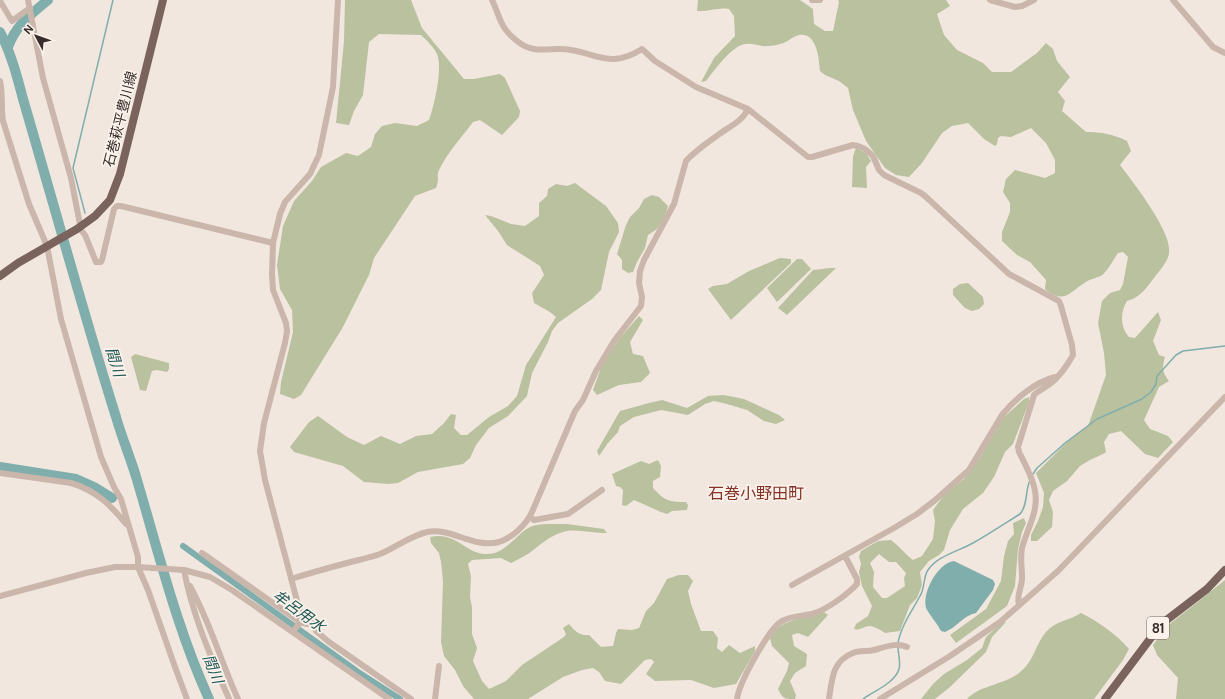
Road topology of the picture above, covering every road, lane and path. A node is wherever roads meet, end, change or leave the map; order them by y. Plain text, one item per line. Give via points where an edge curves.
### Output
1 (28, 0) edge
2 (162, 0) edge
3 (338, 0) edge
4 (492, 0) edge
5 (812, 0) edge
6 (820, 0) edge
7 (990, 0) edge
8 (1034, 0) edge
9 (1174, 0) edge
10 (0, 1) edge
11 (30, 8) junction
12 (1225, 53) edge
13 (0, 81) edge
14 (748, 109) junction
15 (8, 137) junction
16 (0, 139) edge
17 (78, 228) junction
18 (273, 243) junction
19 (49, 245) junction
20 (0, 276) edge
21 (1057, 378) junction
22 (1225, 397) edge
23 (0, 473) edge
24 (602, 490) dead end
25 (530, 517) junction
26 (129, 527) junction
27 (202, 553) dead end
28 (845, 556) junction
29 (141, 567) junction
30 (182, 570) junction
31 (1225, 570) edge
32 (291, 579) junction
33 (187, 584) junction
34 (792, 585) dead end
35 (0, 596) edge
36 (1018, 605) junction
37 (297, 627) junction
38 (907, 648) dead end
39 (439, 666) dead end
40 (188, 699) edge
41 (229, 699) edge
42 (238, 699) edge
43 (389, 699) edge
44 (412, 699) edge
45 (435, 699) edge
46 (737, 699) edge
47 (829, 699) edge
48 (880, 699) edge
49 (1105, 699) edge

1 - 11 street
2 - 17 main road, 石巻萩平豊川線 via 115,188 103,209
3 - 18 street via 333,87 319,155 310,174 285,202
4 - 14 street via 498,17 508,33 526,47 539,50 571,50 604,59 626,57 642,49 655,61 696,87
5 - 6 street
7 - 8 street via 1022,6
9 - 12 street via 1213,47
10 - 11 street via 12,21
11 - 17 street via 43,78 71,178
13 - 15 street via 1,108
14 - 21 street via 808,157 852,146 865,149 873,156 884,175 921,192 1009,274 1059,301 1073,355
14 - 25 street via 737,122 686,161 671,210 640,271 640,306 622,329 596,371 575,411
15 - 16 street
15 - 19 street via 29,204
17 - 18 street via 98,263 102,260 117,206
17 - 19 main road, 石巻萩平豊川線
18 - 32 street via 273,290 286,323 286,331 264,422 260,451
19 - 20 main road
19 - 26 street via 61,319 100,457 122,500
21 - 28 street via 1047,380 1027,392 1008,408 969,470 934,501
21 - 36 street via 1034,395 1018,448 1033,484 1036,502 1021,554 1022,577
22 - 36 street via 1058,570
23 - 26 street via 82,486 97,494 112,507
24 - 25 street via 568,514 534,520
25 - 32 street via 501,542 483,544 451,534 427,532 380,554
26 - 29 street
27 - 37 street
28 - 34 street
28 - 46 street via 857,578 857,584 824,609 783,620 774,627 750,668
29 - 30 street
29 - 35 street via 104,568
29 - 40 street via 174,667
30 - 33 street
30 - 37 street via 210,576
31 - 49 main road, 81 via 1207,589 1164,622
32 - 37 street via 300,612
33 - 41 street via 207,646
33 - 42 street via 201,608
36 - 48 street via 988,631
37 - 43 street
37 - 44 street via 313,623 316,631 329,642
38 - 47 street via 897,645 854,652 846,657 834,671
39 - 45 street

